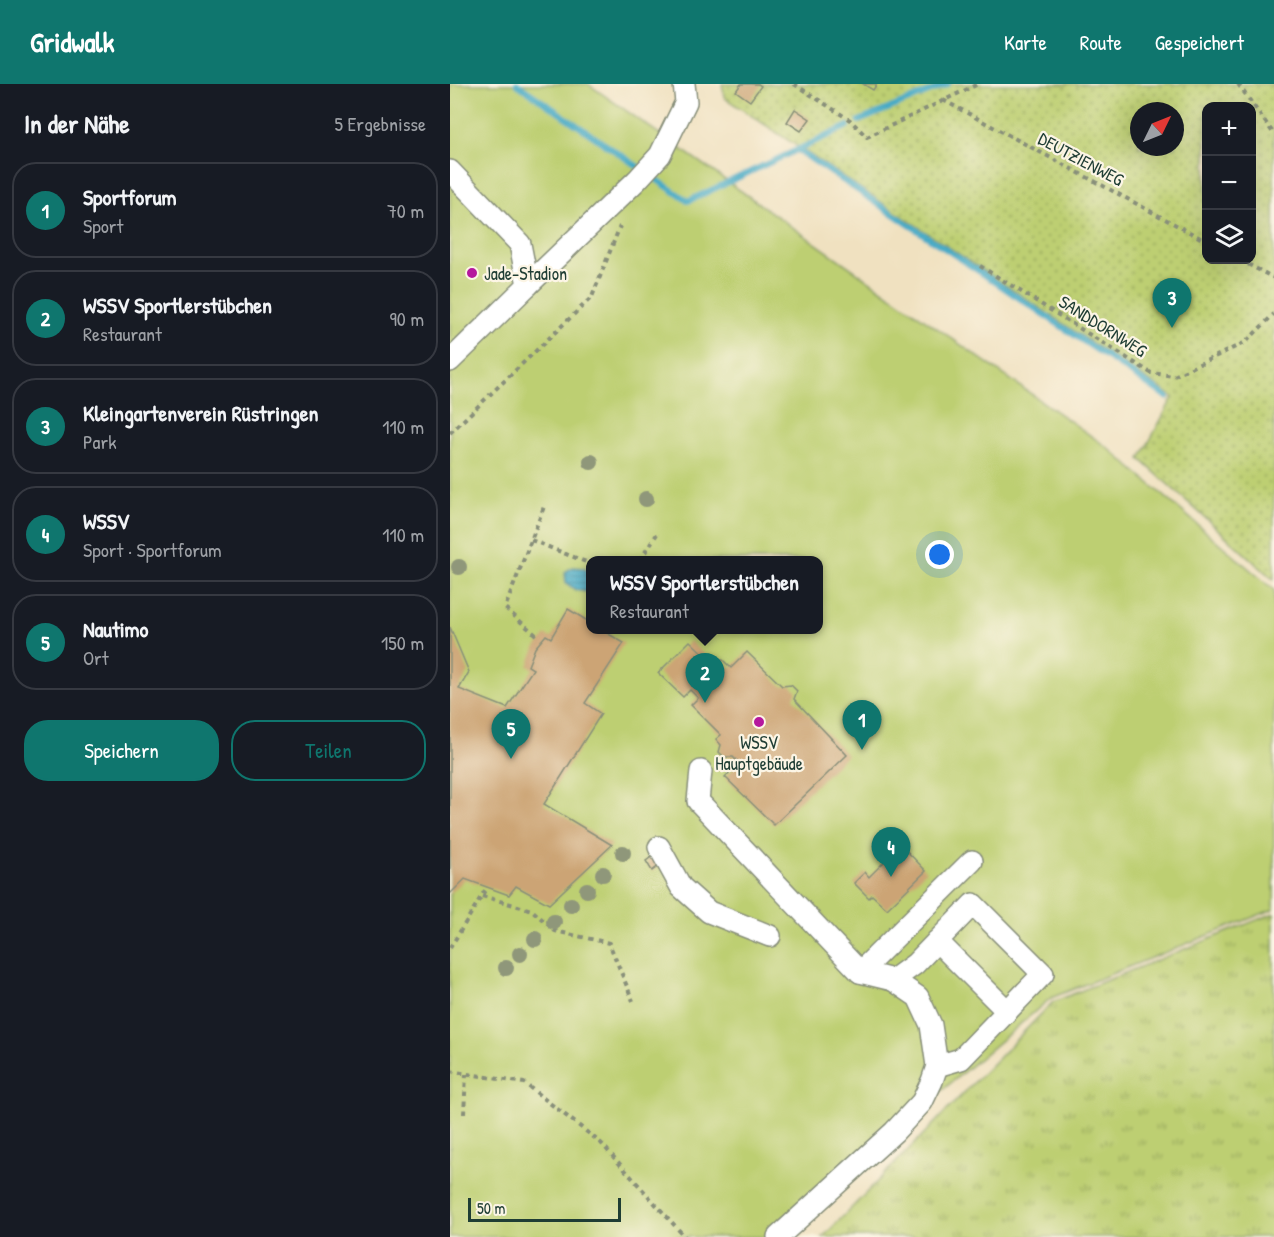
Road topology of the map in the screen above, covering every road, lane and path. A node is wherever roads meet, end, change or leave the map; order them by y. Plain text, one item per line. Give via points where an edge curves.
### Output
1 (684, 84) edge
2 (794, 84) edge
3 (978, 84) edge
4 (1238, 84) edge
5 (943, 100) junction
6 (1274, 134) edge
7 (450, 171) edge
8 (621, 223) dead end
9 (1202, 239) edge
10 (1248, 264) edge
11 (980, 266) dead end
12 (1274, 278) edge
13 (528, 285) junction
14 (1274, 314) edge
15 (450, 361) edge
16 (450, 432) edge
17 (545, 504) dead end
18 (657, 534) dead end
19 (531, 540) junction
20 (643, 556) edge
21 (586, 562) edge
22 (536, 635) dead end
23 (700, 771) dead end
24 (659, 847) dead end
25 (972, 861) dead end
26 (488, 887) dead end
27 (482, 896) junction
28 (770, 936) dead end
29 (937, 941) junction
30 (450, 948) edge
31 (860, 972) junction
32 (893, 980) junction
33 (633, 1001) dead end
34 (1007, 1011) junction
35 (937, 1066) junction
36 (450, 1071) edge
37 (466, 1074) junction
38 (464, 1114) dead end
39 (685, 1237) edge
40 (778, 1237) edge

1 - 13 street via 686,102 660,155
2 - 5 path via 850,120 867,136
3 - 5 path
4 - 6 path
5 - 9 path, DEUTZIENWEG
7 - 13 street via 520,244
8 - 16 path via 592,297
10 - 12 path
11 - 14 path, SANDDORNWEG via 1151,373 1174,376 1246,342
13 - 15 street
17 - 19 path
18 - 20 path
19 - 21 path
19 - 22 path via 505,608
23 - 31 street via 698,801
24 - 28 street via 681,887 709,912
25 - 31 street
26 - 27 path
27 - 30 path
27 - 33 path via 532,910 555,931 609,943
29 - 32 street
29 - 34 street
29 - 34 street via 974,904 1043,974
31 - 32 street
32 - 35 street via 918,997 932,1025
34 - 35 street via 961,1059
35 - 40 street via 922,1102
36 - 37 path
37 - 38 path
37 - 39 path via 524,1083 601,1143

